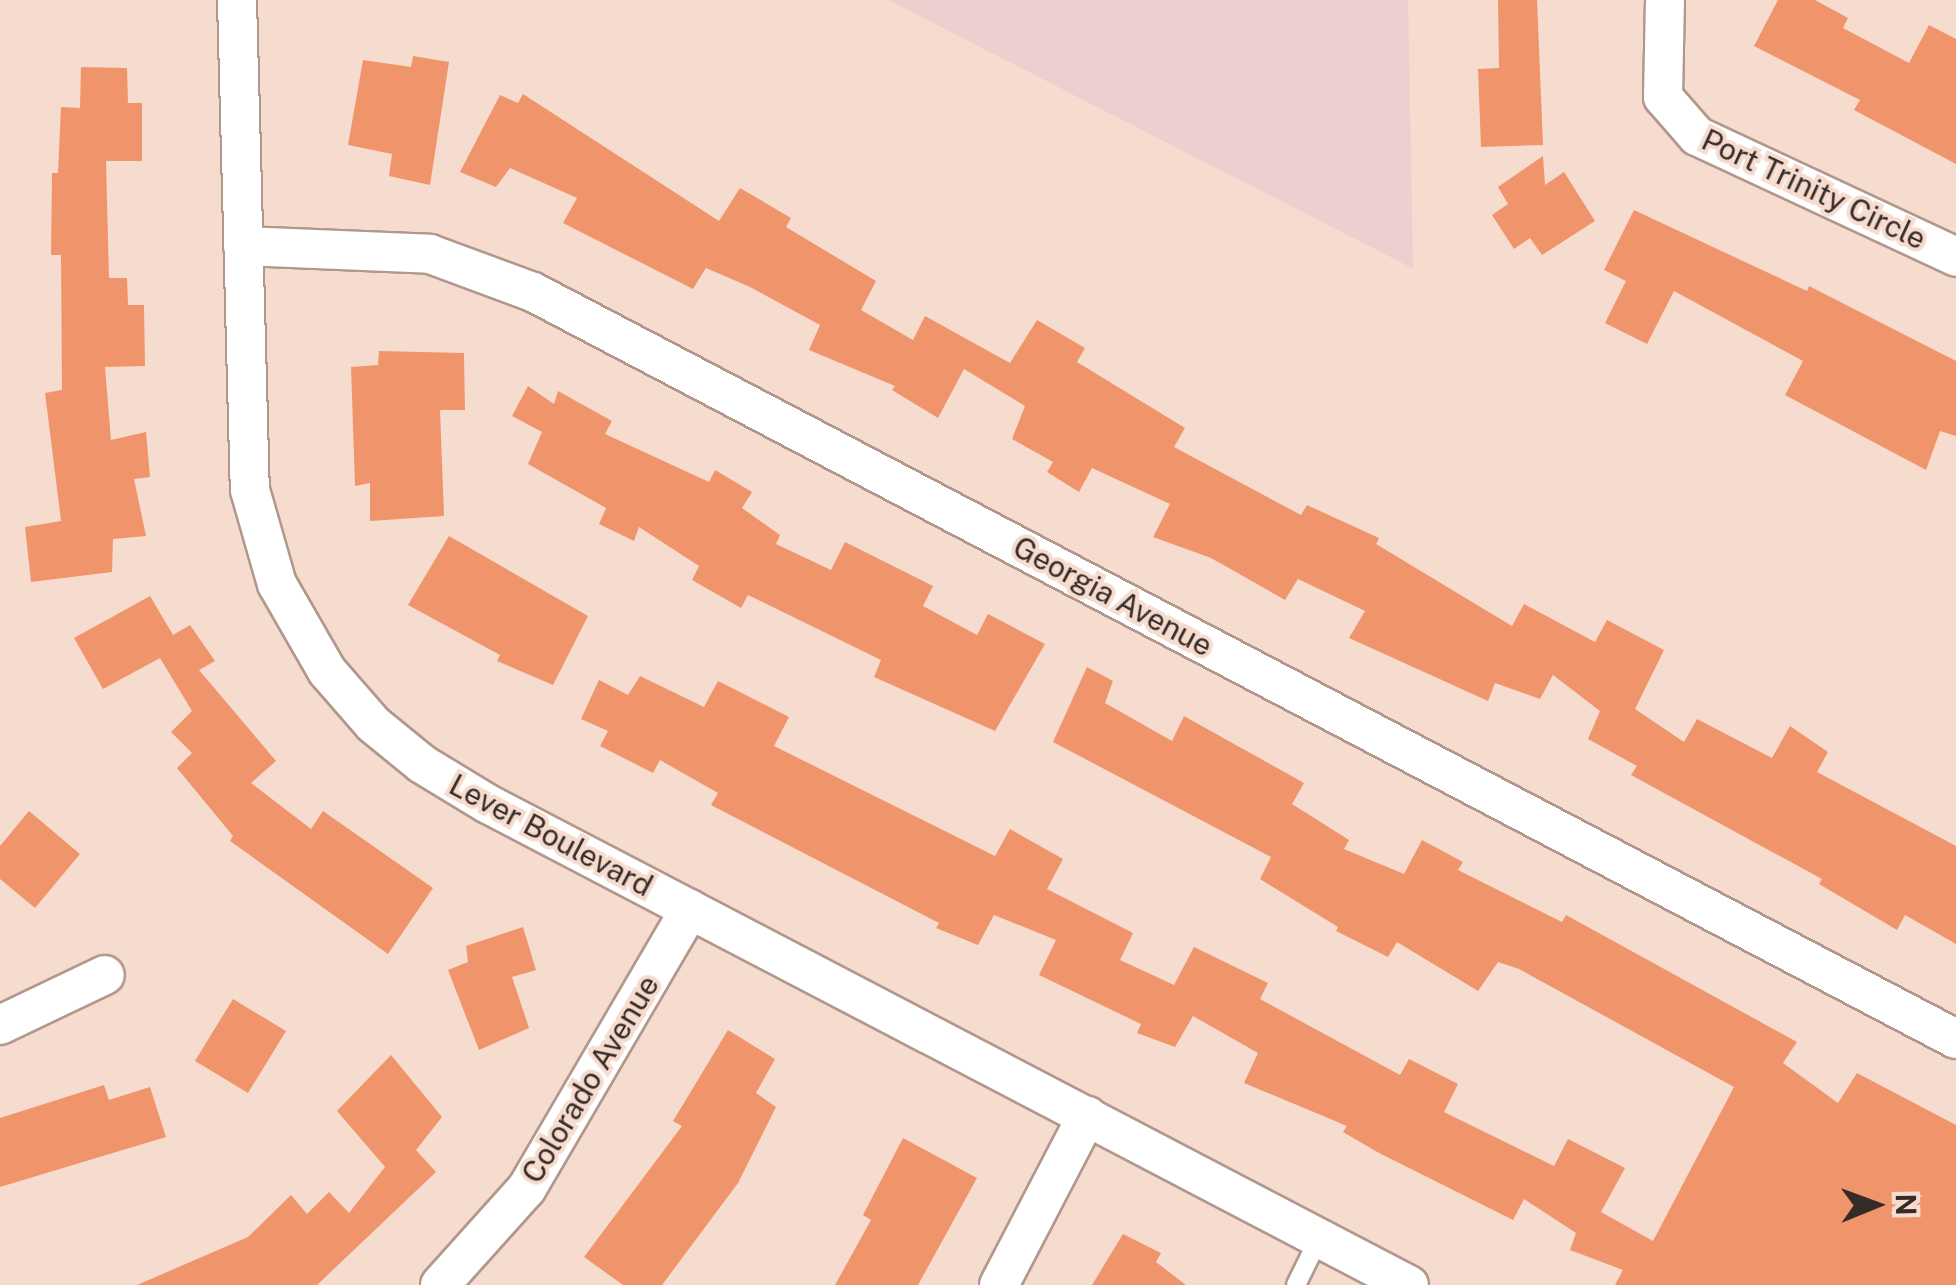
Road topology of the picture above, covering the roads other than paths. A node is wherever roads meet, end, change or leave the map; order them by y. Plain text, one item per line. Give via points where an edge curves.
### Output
1 (236, 0) edge
2 (1665, 0) edge
3 (243, 246) junction
4 (1956, 257) edge
5 (690, 910) junction
6 (105, 975) dead end
7 (0, 1026) edge
8 (1956, 1038) edge
9 (1087, 1116) junction
10 (1319, 1238) junction
11 (440, 1285) edge
12 (999, 1285) edge
13 (1296, 1285) edge
14 (1409, 1285) edge

1 - 3 street, Lever Boulevard
2 - 4 street, Port Trinity Circle via 1663,97 1697,136
3 - 5 street, Lever Boulevard via 250,490 276,584 321,663 373,724 422,764
3 - 8 street, Georgia Avenue via 430,254 534,292
5 - 9 street, Lever Boulevard
5 - 11 street, Colorado Avenue via 527,1188
6 - 7 street
9 - 10 street, Lever Boulevard
9 - 12 street
10 - 13 lane
10 - 14 street, Lever Boulevard

